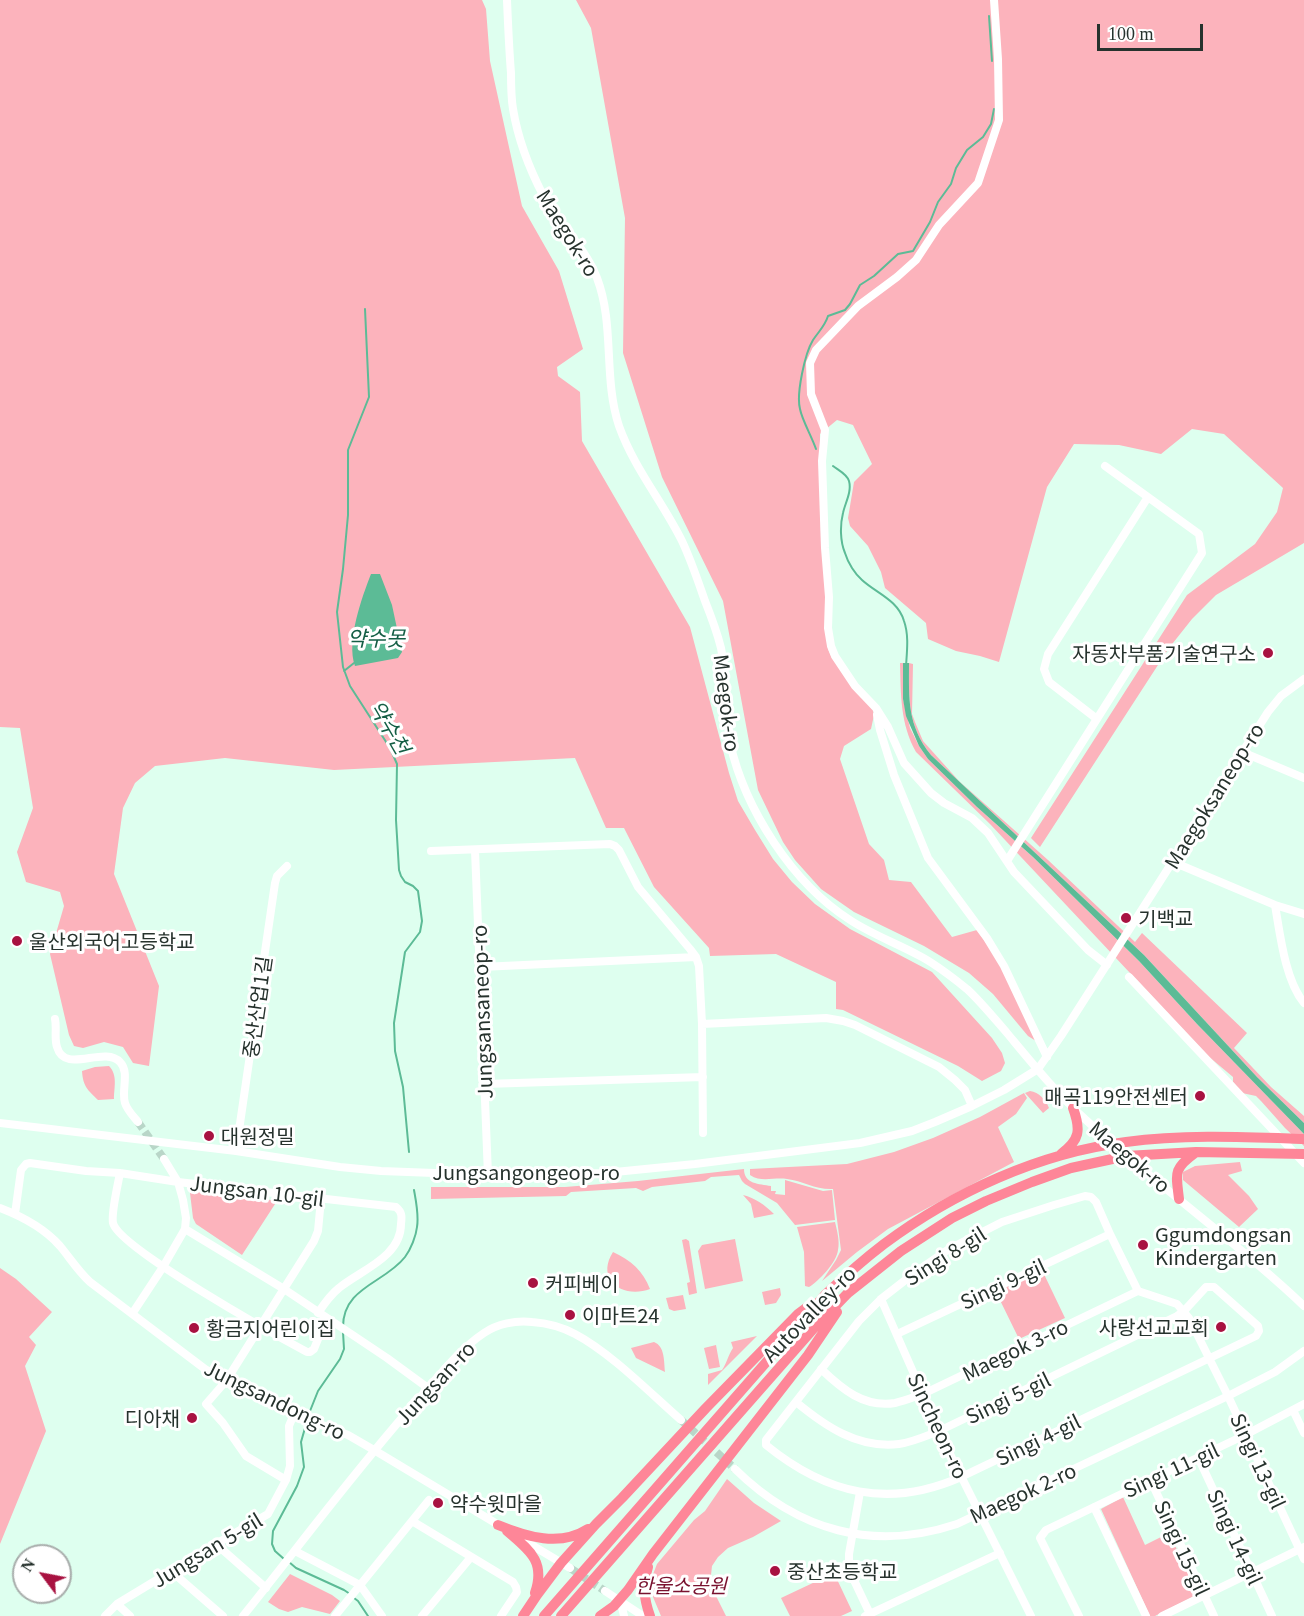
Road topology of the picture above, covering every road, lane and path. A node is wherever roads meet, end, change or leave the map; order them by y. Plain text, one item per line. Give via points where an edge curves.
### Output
1 (507, 0) edge
2 (994, 0) edge
3 (1105, 465) dead end
4 (1148, 497) junction
5 (1304, 679) edge
6 (876, 708) junction
7 (1097, 719) junction
8 (1242, 752) junction
9 (1304, 778) edge
10 (475, 850) junction
11 (431, 851) dead end
12 (1009, 858) junction
13 (1173, 862) junction
14 (288, 866) dead end
15 (1275, 905) junction
16 (1304, 914) edge
17 (696, 957) junction
18 (1107, 965) junction
19 (481, 967) junction
20 (1130, 977) dead end
21 (1304, 1003) edge
22 (55, 1019) dead end
23 (702, 1024) junction
24 (1047, 1057) junction
25 (1038, 1069) junction
26 (703, 1077) junction
27 (485, 1084) junction
28 (972, 1106) junction
29 (1073, 1108) junction
30 (138, 1122) tunnel mouth
31 (0, 1123) edge
32 (703, 1132) dead end
33 (1304, 1139) edge
34 (1112, 1144) junction
35 (236, 1151) junction
36 (1196, 1152) junction
37 (1304, 1154) edge
38 (1060, 1155) junction
39 (1126, 1156) junction
40 (164, 1159) tunnel mouth
41 (1304, 1163) edge
42 (120, 1173) junction
43 (488, 1175) junction
44 (178, 1182) junction
45 (321, 1199) junction
46 (1179, 1199) junction
47 (0, 1208) edge
48 (15, 1214) junction
49 (185, 1229) junction
50 (1110, 1234) junction
51 (163, 1267) junction
52 (284, 1289) junction
53 (1138, 1291) junction
54 (848, 1293) junction
55 (825, 1294) junction
56 (881, 1299) junction
57 (1304, 1306) edge
58 (1184, 1311) junction
59 (318, 1313) junction
60 (132, 1314) junction
61 (326, 1319) junction
62 (260, 1327) junction
63 (897, 1334) junction
64 (1304, 1350) edge
65 (1208, 1358) junction
66 (821, 1369) junction
67 (226, 1381) junction
68 (429, 1388) junction
69 (922, 1394) junction
70 (1228, 1396) junction
71 (796, 1402) junction
72 (1304, 1404) edge
73 (1293, 1410) junction
74 (294, 1414) junction
75 (681, 1420) tunnel mouth
76 (939, 1431) junction
77 (1304, 1433) edge
78 (1245, 1435) junction
79 (766, 1444) joint
80 (374, 1449) junction
81 (1198, 1457) junction
82 (735, 1469) tunnel mouth
83 (961, 1477) junction
84 (1150, 1479) junction
85 (286, 1480) junction
86 (860, 1492) junction
87 (429, 1500) dead end
88 (1094, 1507) junction
89 (979, 1513) junction
90 (412, 1521) junction
91 (596, 1524) junction
92 (501, 1526) junction
93 (853, 1534) junction
94 (216, 1544) junction
95 (1302, 1548) edge
96 (295, 1551) junction
97 (1000, 1553) junction
98 (653, 1554) junction
99 (471, 1557) junction
100 (1304, 1558) edge
101 (565, 1566) junction
102 (171, 1571) junction
103 (1252, 1573) junction
104 (359, 1587) junction
105 (266, 1588) junction
106 (605, 1591) tunnel mouth
107 (1204, 1596) junction
108 (620, 1599) junction
109 (532, 1601) junction
110 (117, 1604) junction
111 (868, 1615) edge
112 (105, 1616) edge
113 (130, 1616) edge
114 (223, 1616) edge
115 (243, 1616) edge
116 (335, 1616) edge
117 (382, 1616) edge
118 (422, 1616) edge
119 (501, 1616) edge
120 (523, 1616) edge
121 (544, 1616) edge
122 (561, 1616) edge
123 (600, 1616) edge
124 (624, 1616) edge
125 (643, 1616) edge
126 (651, 1616) edge
127 (1031, 1616) edge
128 (1079, 1616) edge
129 (1146, 1616) edge
130 (1162, 1616) edge
131 (1214, 1616) edge
132 (1272, 1616) edge

1 - 25 street, Maegok-ro via 512,107 521,144 543,196 590,262 603,294 614,409 636,465 682,542 713,623 721,647 730,743 747,792 769,836 817,894 851,921 927,960 955,980 989,1012
2 - 6 street via 999,120 978,183 939,225 916,260 858,306 816,350 810,363 811,394 825,430 822,461 831,646 855,686
3 - 4 street
4 - 7 street via 1048,654 1044,669 1049,682
4 - 7 street via 1199,534 1202,554
5 - 8 street, Maegoksaneop-ro via 1268,711
6 - 12 street via 904,763 931,793 972,818
6 - 24 street via 894,775 928,858 1004,966
7 - 12 street
8 - 9 street
8 - 13 street, Maegoksaneop-ro
10 - 11 street
10 - 17 street via 615,846 638,887
10 - 19 street, Jungsansaneop-ro
12 - 18 street via 1014,872
13 - 15 street
13 - 18 street, Maegoksaneop-ro
14 - 35 street, 중산산업1길 via 275,883
15 - 16 street
15 - 21 street via 1292,984
17 - 19 street
17 - 23 street
18 - 24 street
19 - 27 street, Jungsansaneop-ro
20 - 41 street
22 - 30 street via 57,1047 63,1056 77,1060 106,1056 121,1063 124,1101
23 - 26 street
23 - 28 street via 826,1018 843,1021 939,1067 965,1090
24 - 25 street
25 - 28 street, Jungsangongeop-ro
25 - 29 street, Maegok-ro
26 - 27 street
26 - 32 street
27 - 43 street, Jungsansaneop-ro
28 - 43 street, Jungsangongeop-ro via 901,1134 815,1150 605,1173
29 - 34 street, Maegok-ro
29 - 38 highway via 1076,1140
31 - 35 street, Jungsangongeop-ro
33 - 34 highway, Autovalley-ro via 1155,1139
34 - 38 highway, Autovalley-ro
34 - 39 street, Maegok-ro
35 - 43 street, Jungsangongeop-ro via 381,1171
36 - 37 highway, Autovalley-ro
36 - 39 highway, Autovalley-ro
36 - 46 highway via 1179,1167
38 - 55 highway, Autovalley-ro via 991,1182 934,1212 879,1248
39 - 46 street, Maegok-ro
39 - 54 highway, Autovalley-ro via 1071,1168 952,1218 901,1251
40 - 44 street
42 - 44 street, Jungsan 10-gil
42 - 48 street, Jungsan 10-gil via 26,1164 21,1170
42 - 51 street via 113,1224
44 - 45 street, Jungsan 10-gil
44 - 49 street
45 - 52 street via 314,1241
45 - 59 street, Jungsan 10-gil via 396,1207 402,1227 394,1248 340,1287
46 - 57 street, Maegok-ro
47 - 48 street, Jungsandong-ro
48 - 60 street, Jungsandong-ro via 59,1245 79,1272
49 - 51 street
49 - 52 street
50 - 53 street, Singi 8-gil
50 - 56 street, Singi 8-gil via 1096,1202 1085,1196 1002,1222 969,1238
50 - 63 street, Singi 9-gil
51 - 60 street
51 - 62 street
52 - 59 street
52 - 62 street
53 - 58 street via 1177,1304
53 - 69 street, Maegok 3-ro
54 - 98 highway via 808,1356
54 - 122 highway, Autovalley-ro
55 - 91 highway via 798,1314
55 - 121 highway, Autovalley-ro
56 - 63 street, Sincheon-ro
56 - 66 street, Singi 8-gil
58 - 65 street
58 - 65 street, Singi 5-gil via 1206,1287 1214,1287 1258,1326 1256,1336
58 - 76 street, Singi 5-gil
59 - 61 street
60 - 67 street, Jungsandong-ro
61 - 62 street via 310,1352
61 - 68 street
62 - 67 street
63 - 69 street, Sincheon-ro
64 - 70 street, Maegok 2-ro via 1275,1372
65 - 70 street
65 - 83 street, Singi 4-gil
66 - 69 street, Maegok 3-ro via 850,1394 872,1402 896,1403
66 - 71 street, Singi 8-gil
67 - 74 street, Jungsandong-ro
67 - 85 street via 206,1404 246,1456
68 - 75 street, Jungsan-ro via 486,1331 502,1324 530,1322 560,1328 587,1342
68 - 80 street, Jungsan-ro
69 - 76 street, Sincheon-ro
70 - 78 street, Singi 13-gil
70 - 89 street, Maegok 2-ro
71 - 76 street, Singi 5-gil via 819,1421 867,1442 898,1444
71 - 79 street, Singi 8-gil
72 - 73 street, Singi 11-gil
73 - 77 street
73 - 78 street, Singi 11-gil
74 - 80 street, Jungsandong-ro
74 - 85 street, Jungsan 5-gil via 289,1426 290,1466
76 - 83 street, Sincheon-ro
78 - 81 street, Singi 11-gil
78 - 95 street, Singi 13-gil
79 - 86 street, Singi 4-gil via 805,1473
80 - 92 street, Jungsandong-ro
80 - 96 street, Jungsan-ro
81 - 84 street, Singi 11-gil
81 - 103 street, Singi 14-gil
82 - 93 street, Maegok 2-ro via 788,1511
83 - 86 street, Singi 4-gil via 909,1493
83 - 89 street, Sincheon-ro
84 - 88 street, Singi 11-gil
84 - 107 street, Singi 15-gil
85 - 94 street, Jungsan 5-gil via 268,1514
86 - 93 street
87 - 90 street
88 - 128 street, Singi 11-gil via 1046,1530 1040,1538
88 - 129 street
89 - 93 street, Maegok 2-ro via 937,1531 915,1535
89 - 97 street, Sincheon-ro
90 - 99 street
90 - 104 street
91 - 92 highway via 563,1539 532,1537
91 - 101 highway
92 - 101 street, Jungsandong-ro
92 - 109 highway via 527,1549 538,1567 539,1582
93 - 111 street via 849,1566
94 - 102 street, Jungsan 5-gil
94 - 105 street
95 - 100 street, Singi 13-gil
95 - 103 street
96 - 104 street
96 - 105 street, Jungsan-ro
97 - 111 street
97 - 127 street, Sincheon-ro
98 - 108 highway
98 - 126 highway via 644,1581
99 - 118 street
99 - 119 street via 516,1587 517,1592
101 - 109 highway
102 - 110 street, Jungsan 5-gil
102 - 114 street
103 - 107 street
103 - 132 street, Singi 14-gil
104 - 116 street
104 - 117 street
105 - 115 street, Jungsan-ro
106 - 108 street
107 - 130 street
107 - 131 street, Singi 15-gil
108 - 123 highway
108 - 124 street
108 - 125 street
109 - 120 highway
110 - 112 street, Jungsan 5-gil
110 - 113 street

